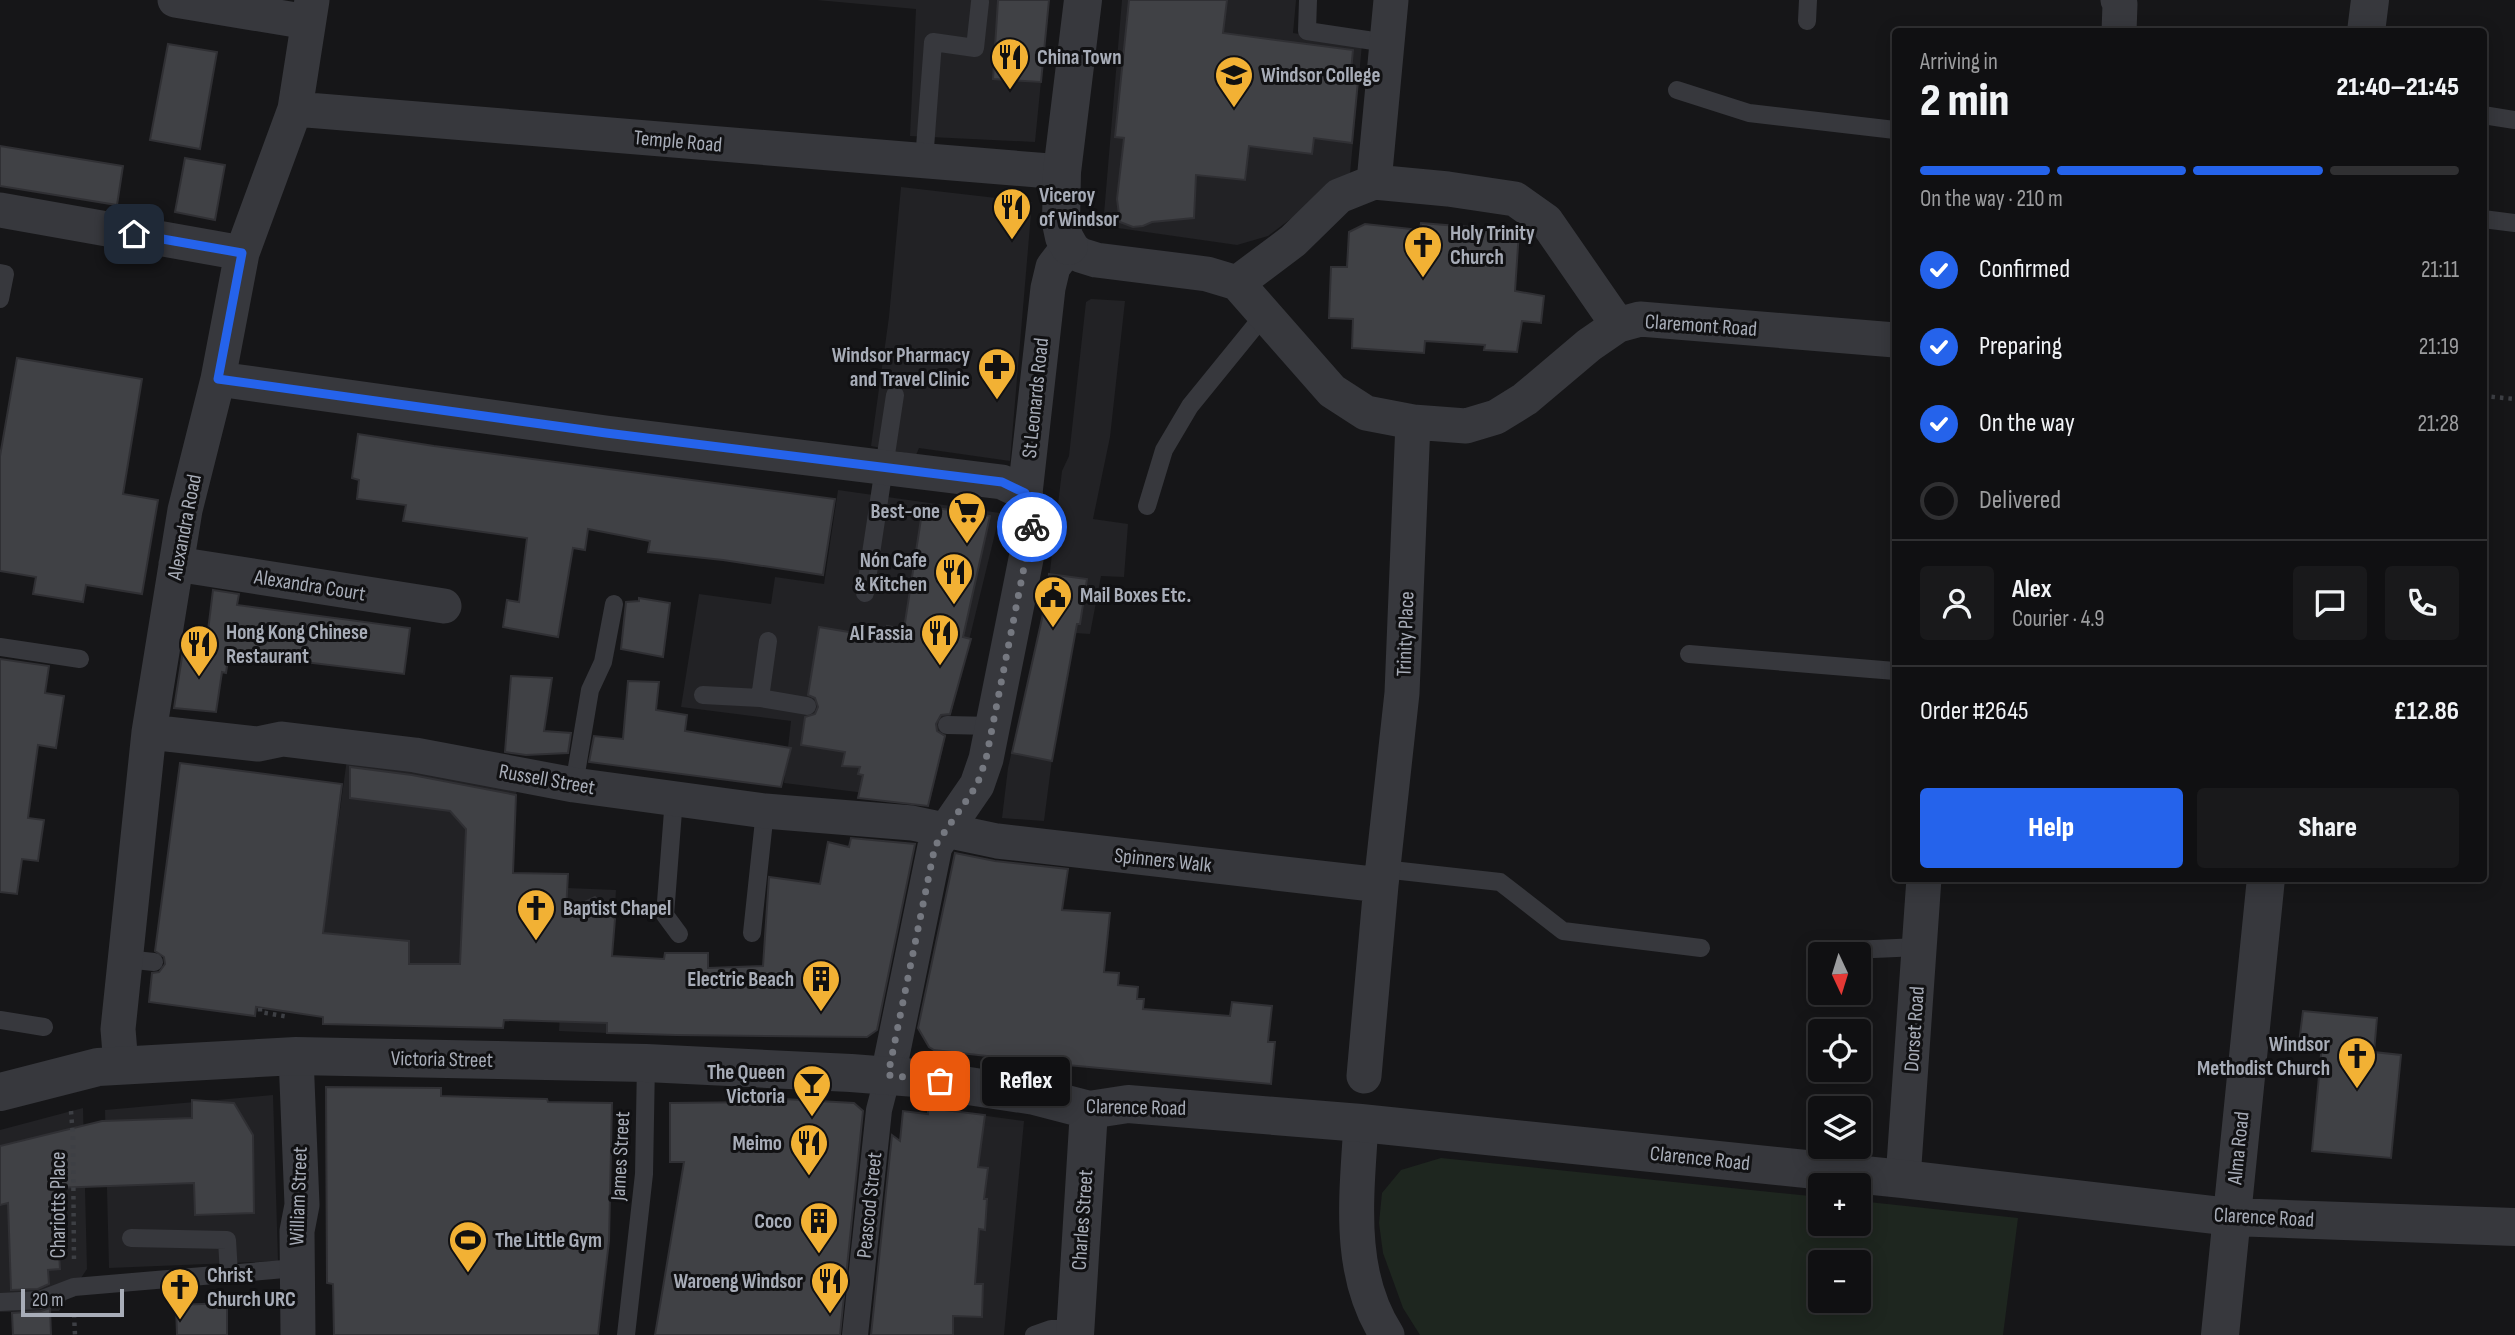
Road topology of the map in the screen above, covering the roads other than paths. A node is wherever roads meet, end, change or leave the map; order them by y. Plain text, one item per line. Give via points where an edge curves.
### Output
1 (175, 0) edge
2 (1083, 0) edge
3 (1308, 0) edge
4 (1391, 0) edge
5 (1808, 0) edge
6 (2118, 0) edge
7 (2370, 0) edge
8 (980, 2) dead end
9 (310, 11) edge
10 (1807, 20) dead end
11 (2119, 28) edge
12 (2366, 28) edge
13 (1387, 43) junction
14 (1677, 90) dead end
15 (295, 109) junction
16 (2487, 116) edge
17 (2515, 120) edge
18 (1892, 130) edge
19 (924, 160) junction
20 (1062, 172) junction
21 (1374, 183) junction
22 (0, 210) edge
23 (2487, 220) edge
24 (2515, 223) edge
25 (1069, 246) junction
26 (242, 253) junction
27 (0, 273) edge
28 (1237, 283) junction
29 (0, 299) edge
30 (1264, 315) junction
31 (1618, 325) junction
32 (1892, 340) edge
33 (218, 379) junction
34 (895, 394) dead end
35 (1413, 422) junction
36 (884, 467) junction
37 (1025, 493) junction
38 (1147, 506) dead end
39 (176, 564) junction
40 (865, 593) dead end
41 (614, 604) dead end
42 (444, 606) dead end
43 (768, 640) dead end
44 (0, 647) edge
45 (1689, 654) dead end
46 (80, 659) dead end
47 (1892, 671) edge
48 (704, 695) dead end
49 (760, 698) junction
50 (807, 706) dead end
51 (947, 725) dead end
52 (993, 726) junction
53 (149, 732) junction
54 (574, 785) junction
55 (674, 799) junction
56 (765, 811) junction
57 (945, 831) junction
58 (1382, 877) junction
59 (1924, 882) edge
60 (2266, 882) edge
61 (752, 933) dead end
62 (678, 934) dead end
63 (1919, 947) junction
64 (1701, 948) dead end
65 (1871, 949) edge
66 (0, 1020) edge
67 (44, 1027) dead end
68 (296, 1056) junction
69 (646, 1063) junction
70 (121, 1066) junction
71 (888, 1075) junction
72 (1364, 1076) dead end
73 (0, 1092) edge
74 (1089, 1110) junction
75 (1361, 1123) junction
76 (1903, 1179) junction
77 (2231, 1217) junction
78 (2515, 1227) edge
79 (131, 1238) dead end
80 (296, 1268) junction
81 (229, 1274) junction
82 (0, 1302) edge
83 (1075, 1332) edge
84 (298, 1335) edge
85 (626, 1335) edge
86 (855, 1335) edge
87 (1034, 1335) edge
88 (1387, 1335) edge
89 (2220, 1335) edge

1 - 9 street
2 - 20 street
3 - 13 lane via 1307,31
4 - 13 street
5 - 10 lane
6 - 11 street
7 - 12 street
8 - 19 lane via 975,48 933,42
9 - 15 street, Alexandra Road
13 - 21 street
14 - 18 lane via 1749,113
15 - 19 street, Temple Road
15 - 26 street, Alexandra Road
16 - 17 lane
19 - 20 street, Temple Road
20 - 25 street via 1061,223
21 - 28 street via 1339,197 1293,241
21 - 31 street via 1515,199 1546,221
22 - 26 street
23 - 24 lane
25 - 28 street via 1096,260 1207,274
25 - 37 street, St Leonards Road via 1053,267 1048,288
26 - 33 street, Alexandra Road
27 - 29 lane via 5,274
28 - 30 street
30 - 35 street via 1332,391 1366,413
30 - 38 lane via 1190,406 1164,450
31 - 32 street, Claremont Road via 1640,319
31 - 35 street, Claremont Road via 1496,417 1466,426
33 - 36 street
33 - 39 street, Alexandra Road
34 - 36 lane
35 - 58 street, Trinity Place via 1402,693
36 - 37 street via 1002,482
36 - 40 lane
37 - 52 street, St Leonards Road via 1031,534
39 - 42 street, Alexandra Court
39 - 53 street, Alexandra Road
41 - 54 lane via 603,662 590,690
43 - 49 lane
44 - 46 lane
45 - 47 lane
48 - 49 lane
49 - 50 lane
51 - 52 lane
52 - 57 street, St Leonards Road via 977,785
53 - 54 street, Russell Street via 258,744 282,739 415,754
53 - 70 street, Alexandra Road via 139,960 118,1029
54 - 55 street, Russell Street
55 - 56 street, Russell Street
55 - 62 lane via 665,915
56 - 57 street, Russell Street via 912,823
56 - 61 lane
57 - 58 street, Spinners Walk via 997,841
57 - 71 street, St Leonards Road via 935,846
58 - 64 lane via 1500,882 1563,930
58 - 72 street, Trinity Place
59 - 63 street, Dorset Road
60 - 77 street, Alma Road
63 - 65 lane
63 - 76 street, Dorset Road
66 - 67 lane
68 - 69 street, Victoria Street
68 - 70 street, Victoria Street
68 - 80 street, William Street via 308,1205 297,1231
69 - 71 street, Victoria Street
69 - 85 lane, James Street via 644,1174
70 - 73 street, Victoria Street via 98,1067
71 - 74 street, Clarence Road via 1035,1096
71 - 86 street, Peascod Street via 879,1110
74 - 75 street, Clarence Road via 1154,1105
74 - 83 street, Charles Street
75 - 76 street, Clarence Road
75 - 88 street via 1356,1224 1360,1260 1374,1315
76 - 77 street, Clarence Road
77 - 78 street, Clarence Road
77 - 89 street, Alma Road
79 - 81 lane via 227,1240
80 - 81 lane
80 - 84 street, William Street
81 - 82 lane via 74,1287 40,1300
83 - 87 lane, Charles Street via 1051,1329

